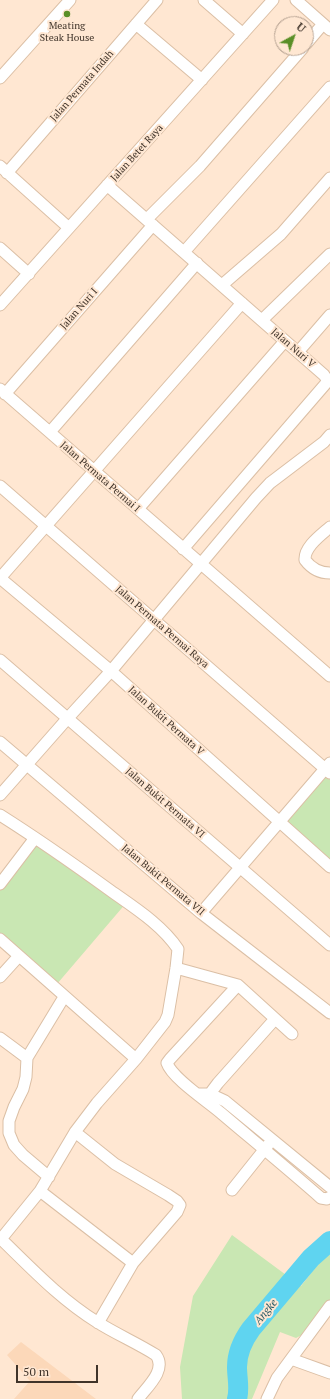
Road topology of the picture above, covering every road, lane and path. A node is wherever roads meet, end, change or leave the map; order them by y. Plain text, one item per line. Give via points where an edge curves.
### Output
1 (70, 0) edge
2 (157, 0) edge
3 (204, 0) edge
4 (274, 0) edge
5 (296, 0) edge
6 (136, 24) junction
7 (327, 28) edge
8 (243, 34) junction
9 (314, 38) edge
10 (296, 56) edge
11 (0, 78) edge
12 (202, 80) junction
13 (330, 88) edge
14 (3, 169) edge
15 (330, 178) edge
16 (107, 185) junction
17 (150, 222) junction
18 (69, 228) junction
19 (0, 248) edge
20 (184, 252) junction
21 (330, 254) edge
22 (197, 263) junction
23 (29, 274) junction
24 (222, 285) junction
25 (242, 303) junction
26 (0, 305) edge
27 (330, 315) edge
28 (262, 320) junction
29 (285, 341) junction
30 (298, 352) junction
31 (329, 382) edge
32 (2, 391) edge
33 (50, 432) junction
34 (330, 435) edge
35 (93, 471) junction
36 (0, 486) edge
37 (138, 509) junction
38 (45, 526) junction
39 (330, 527) edge
40 (183, 549) junction
41 (201, 564) junction
42 (330, 573) edge
43 (0, 578) edge
44 (154, 620) junction
45 (0, 660) edge
46 (111, 671) junction
47 (330, 676) edge
48 (67, 718) junction
49 (0, 742) edge
50 (27, 765) junction
51 (328, 768) edge
52 (0, 795) edge
53 (0, 815) edge
54 (279, 822) junction
55 (35, 838) junction
56 (240, 867) junction
57 (330, 867) edge
58 (0, 884) edge
59 (201, 913) junction
60 (0, 940) edge
61 (330, 945) edge
62 (19, 956) junction
63 (176, 968) junction
64 (0, 976) edge
65 (238, 985) junction
66 (64, 997) junction
67 (330, 1013) edge
68 (275, 1019) junction
69 (292, 1034) dead end
70 (0, 1038) edge
71 (28, 1058) junction
72 (136, 1059) junction
73 (204, 1096) junction
74 (76, 1132) junction
75 (273, 1140) junction
76 (264, 1149) junction
77 (49, 1177) junction
78 (330, 1187) edge
79 (232, 1190) dead end
80 (40, 1191) junction
81 (326, 1197) edge
82 (0, 1239) edge
83 (133, 1263) junction
84 (330, 1306) edge
85 (98, 1323) junction
86 (291, 1359) junction
87 (330, 1373) edge
88 (138, 1399) edge
89 (267, 1399) edge

1 - 11 street
2 - 6 street, Jalan Permata Indah
3 - 8 street
4 - 8 street, Jalan Betet Raya
5 - 7 street
6 - 12 street
6 - 14 street, Jalan Permata Indah
7 - 9 street
8 - 12 street, Jalan Betet Raya
10 - 17 street, Jalan Nuri I
12 - 16 street, Jalan Betet Raya
13 - 20 street
14 - 18 street
15 - 24 street via 281,234
16 - 17 street, Jalan Nuri V
16 - 18 street, Jalan Betet Raya
17 - 20 street, Jalan Nuri V
17 - 32 street, Jalan Nuri I
18 - 23 street, Jalan Betet Raya
19 - 23 street
20 - 22 street, Jalan Nuri V
21 - 28 street
22 - 24 street, Jalan Nuri V
22 - 33 street
23 - 26 street, Jalan Betet Raya
24 - 25 street, Jalan Nuri V
25 - 28 street, Jalan Nuri V
25 - 35 street
27 - 30 street
28 - 29 street, Jalan Nuri V
29 - 30 street, Jalan Nuri V
29 - 37 street
30 - 31 street, Jalan Nuri V
31 - 40 street, Jalan Nuri V
32 - 33 street, Jalan Permata Permai I
33 - 35 street, Jalan Permata Permai I
34 - 41 street via 270,483
35 - 37 street, Jalan Permata Permai I
35 - 38 street
36 - 38 street, Jalan Permata Permai Raya
37 - 40 street, Jalan Permata Permai I
38 - 43 street
38 - 44 street, Jalan Permata Permai Raya
39 - 42 street via 309,548 305,556 305,560 313,568
40 - 41 street, Jalan Permata Permai I
41 - 44 street
41 - 47 street, Jalan Permata Permai I
43 - 46 street, Jalan Bukit Permata V
44 - 46 street
44 - 51 street, Jalan Permata Permai Raya
45 - 48 street, Jalan Bukit Permata VI
46 - 48 street
46 - 54 street, Jalan Bukit Permata V
48 - 50 street
48 - 56 street, Jalan Bukit Permata VI
49 - 50 street, Jalan Bukit Permata VII
50 - 52 street
50 - 59 street, Jalan Bukit Permata VII
51 - 54 street
53 - 55 street
54 - 56 street
54 - 57 street, Jalan Bukit Permata V
55 - 58 street
55 - 63 street via 135,908 170,937 178,948
56 - 59 street
56 - 61 street, Jalan Bukit Permata VI
59 - 67 street, Jalan Bukit Permata VII
60 - 62 street
62 - 64 street
62 - 66 street
63 - 65 street
63 - 72 street via 165,1022
65 - 68 street
65 - 73 street via 167,1063 179,1079
66 - 71 street
66 - 72 street
68 - 69 street
68 - 73 street
70 - 71 street
71 - 77 street via 23,1089 9,1121 10,1133 14,1145
72 - 74 street via 98,1102
73 - 75 street via 225,1101
73 - 76 street
74 - 77 street
74 - 83 street via 114,1164 168,1195 180,1205 177,1212
75 - 76 street
75 - 78 street
76 - 79 street
76 - 81 street
77 - 80 street
80 - 82 street
80 - 83 street
82 - 85 street via 59,1295
83 - 85 street
84 - 86 street
85 - 88 street via 158,1358 159,1370
86 - 87 street
86 - 89 street via 277,1378

